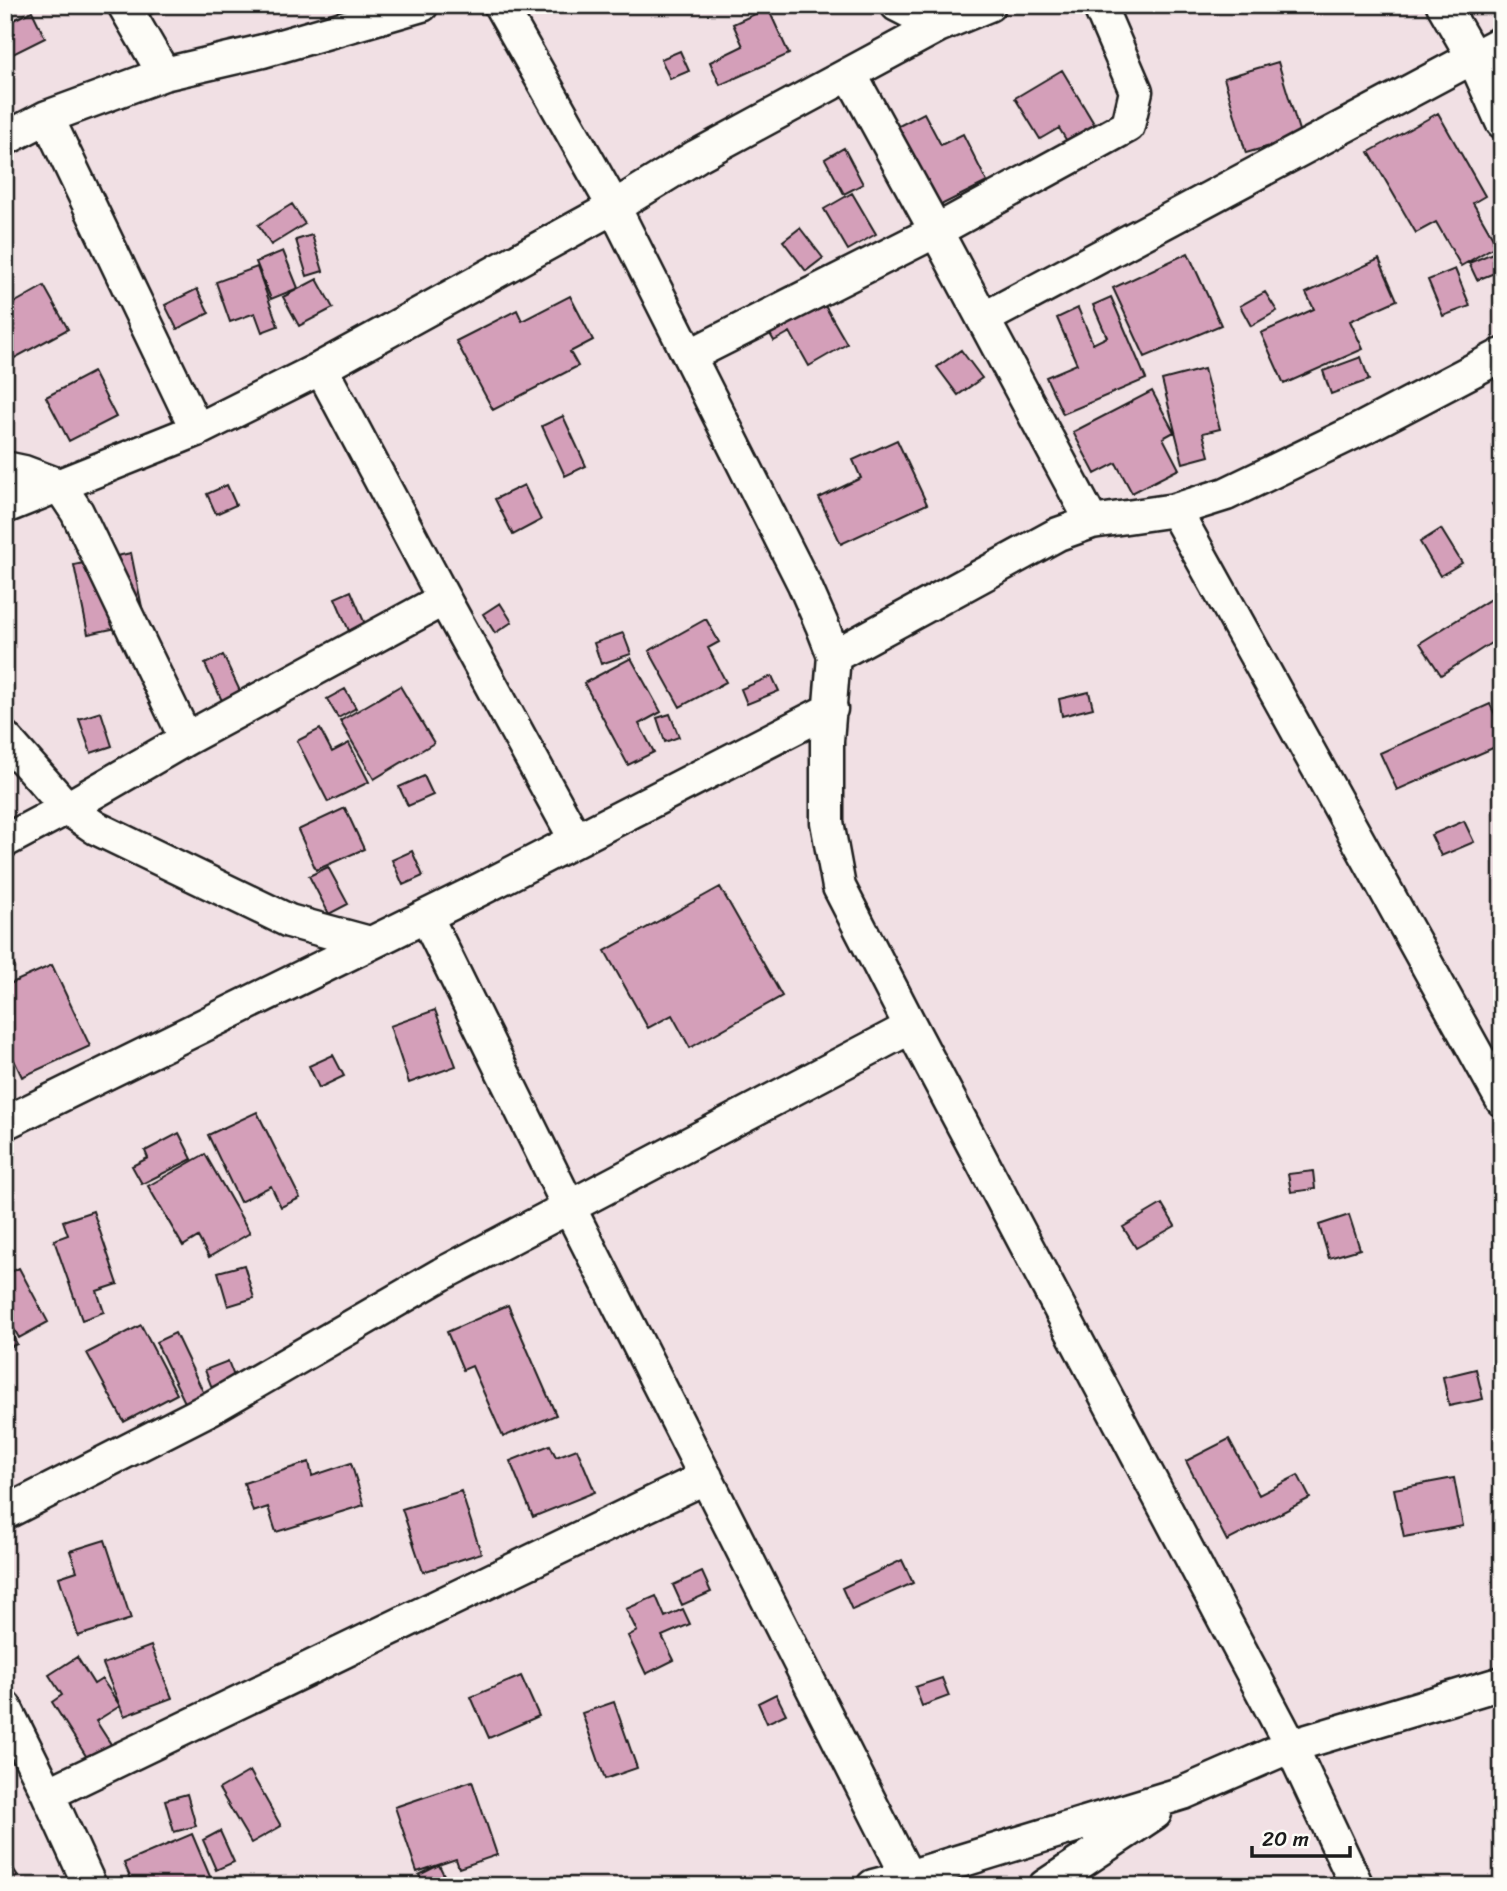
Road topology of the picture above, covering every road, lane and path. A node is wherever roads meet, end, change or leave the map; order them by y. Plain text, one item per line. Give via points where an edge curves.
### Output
1 (124, 5) edge
2 (422, 5) edge
3 (500, 5) edge
4 (897, 5) edge
5 (989, 5) edge
6 (1099, 5) edge
7 (1443, 5) edge
8 (938, 26) junction
9 (1502, 42) edge
10 (1473, 57) junction
11 (164, 74) junction
12 (850, 74) junction
13 (1494, 88) edge
14 (47, 117) junction
15 (1502, 122) edge
16 (5, 139) edge
17 (614, 207) junction
18 (936, 231) junction
19 (983, 319) junction
20 (1502, 355) edge
21 (689, 356) junction
22 (321, 368) junction
23 (197, 430) junction
24 (5, 468) edge
25 (59, 485) junction
26 (5, 507) edge
27 (1175, 510) junction
28 (1091, 523) junction
29 (444, 599) junction
30 (834, 656) junction
31 (831, 709) junction
32 (5, 738) edge
33 (186, 739) junction
34 (67, 808) junction
35 (576, 840) junction
36 (5, 841) edge
37 (426, 915) junction
38 (370, 943) junction
39 (911, 1027) junction
40 (1499, 1086) edge
41 (5, 1123) edge
42 (569, 1207) junction
43 (706, 1478) junction
44 (5, 1513) edge
45 (1502, 1683) edge
46 (5, 1707) edge
47 (1291, 1746) junction
48 (48, 1794) junction
49 (1183, 1794) junction
50 (908, 1877) junction
51 (90, 1886) edge
52 (873, 1886) edge
53 (1045, 1886) edge
54 (1357, 1886) edge

1 - 11 street
2 - 11 street
3 - 17 street
4 - 8 street
5 - 8 street
6 - 18 street via 1136,91 1128,126
7 - 10 street
8 - 12 street
9 - 10 street
10 - 13 street
10 - 19 street
11 - 14 street
12 - 17 street via 697,156
12 - 18 street
13 - 15 street
14 - 16 street
14 - 23 street
17 - 21 street
17 - 22 street
18 - 19 street
18 - 21 street
19 - 28 street
20 - 27 street via 1226,494
21 - 30 street via 804,584
22 - 23 street
22 - 29 street
23 - 25 street
24 - 25 street
25 - 26 street
25 - 33 street
27 - 28 street
27 - 40 street
28 - 30 street via 1058,534
29 - 33 street
29 - 35 street
30 - 31 street
31 - 35 street
31 - 39 street via 827,822 839,887
32 - 34 street
33 - 34 street
34 - 36 street
34 - 38 street via 96,828 289,921
35 - 37 street
37 - 38 street
37 - 42 street
38 - 41 street
39 - 42 street
39 - 47 street
42 - 43 street
42 - 44 street via 211,1408
43 - 48 street
43 - 50 street
45 - 47 street
46 - 48 street
47 - 49 street
47 - 54 street
48 - 51 street
49 - 50 street
49 - 53 street
50 - 52 street

